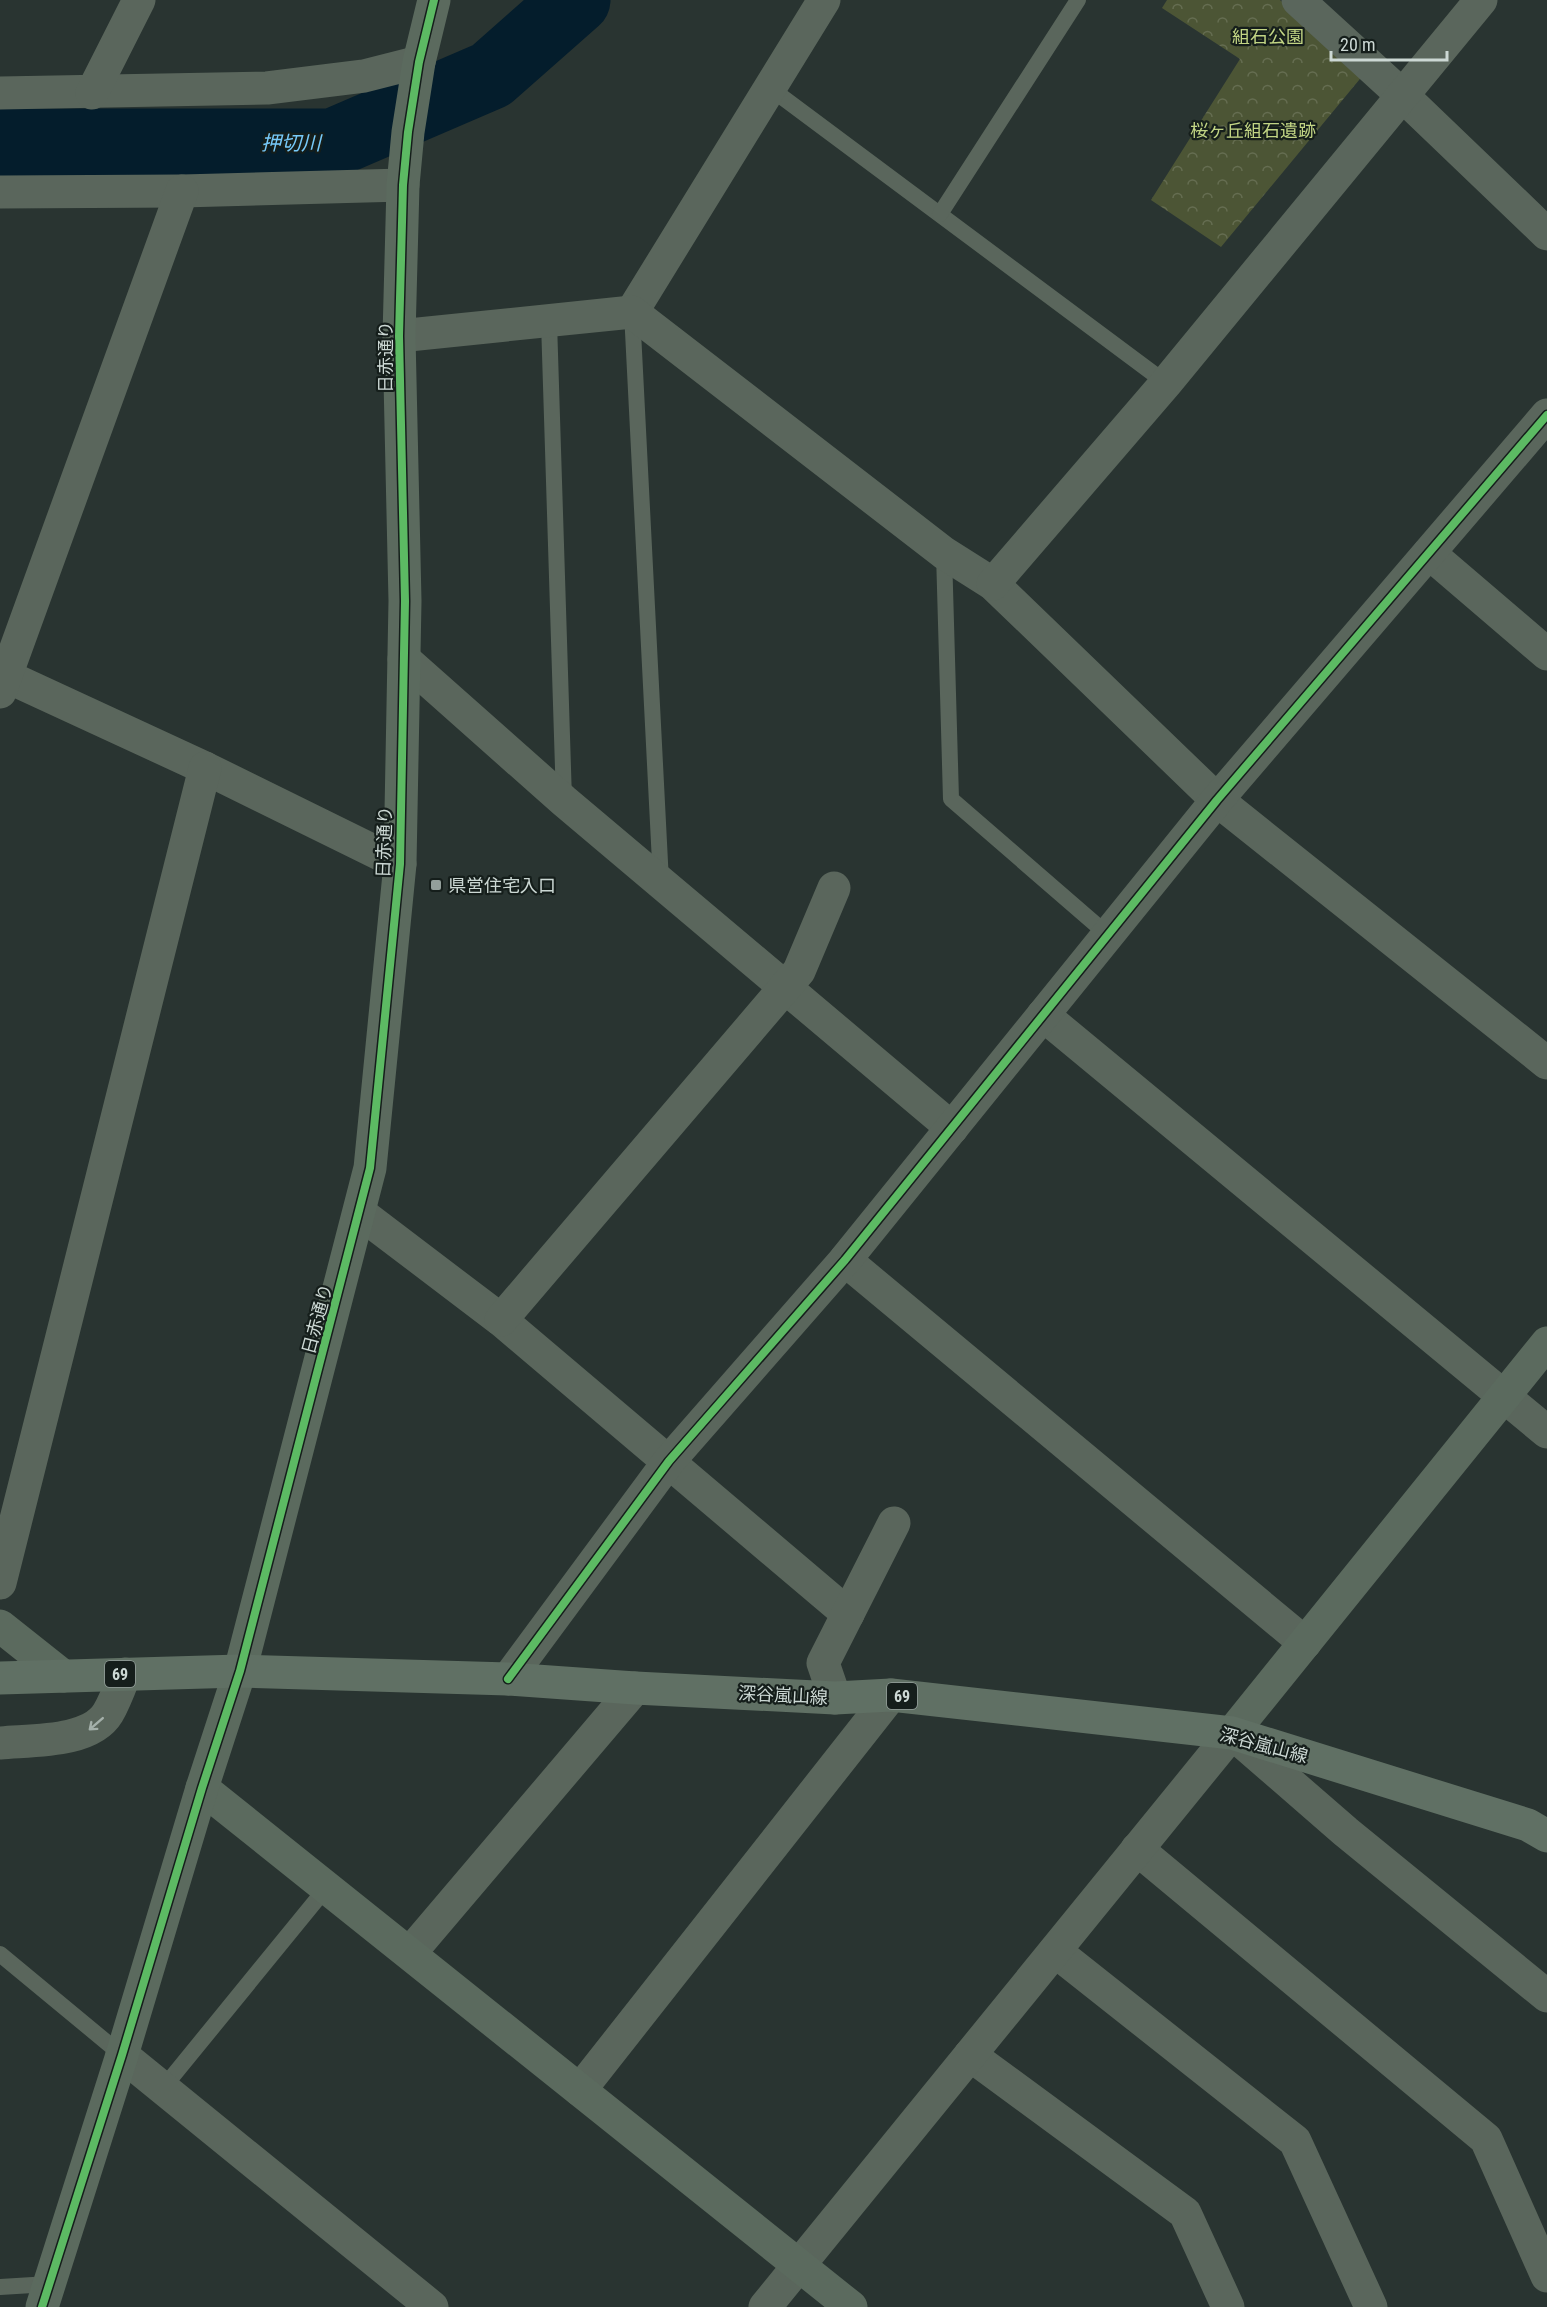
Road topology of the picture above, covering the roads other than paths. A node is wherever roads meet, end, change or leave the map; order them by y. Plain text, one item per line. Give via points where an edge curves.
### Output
1 (139, 0) edge
2 (434, 0) edge
3 (824, 0) edge
4 (1078, 0) edge
5 (1298, 0) edge
6 (1481, 0) edge
7 (418, 72) junction
8 (770, 88) junction
9 (0, 93) edge
10 (92, 93) junction
11 (1403, 96) junction
12 (403, 185) junction
13 (182, 191) junction
14 (0, 192) edge
15 (940, 214) junction
16 (1547, 234) edge
17 (632, 312) junction
18 (549, 322) junction
19 (399, 336) junction
20 (1166, 383) junction
21 (1547, 415) edge
22 (944, 553) junction
23 (1429, 553) junction
24 (993, 584) junction
25 (1547, 654) edge
26 (404, 659) junction
27 (3, 684) edge
28 (205, 768) junction
29 (1217, 800) junction
30 (564, 801) junction
31 (400, 864) junction
32 (661, 883) junction
33 (834, 888) dead end
34 (1108, 935) junction
35 (785, 988) junction
36 (1043, 1015) junction
37 (1547, 1063) edge
38 (952, 1128) junction
39 (360, 1213) junction
40 (845, 1260) junction
41 (501, 1320) junction
42 (1547, 1343) edge
43 (1504, 1396) junction
44 (1547, 1432) edge
45 (669, 1461) junction
46 (894, 1523) dead end
47 (0, 1583) edge
48 (848, 1614) junction
49 (0, 1626) edge
50 (1305, 1642) junction
51 (240, 1671) junction
52 (125, 1674) junction
53 (63, 1676) junction
54 (0, 1678) edge
55 (508, 1679) junction
56 (635, 1688) junction
57 (891, 1695) junction
58 (835, 1698) junction
59 (1232, 1733) junction
60 (0, 1743) edge
61 (202, 1788) junction
62 (1547, 1836) edge
63 (1137, 1849) junction
64 (327, 1887) junction
65 (1054, 1951) junction
66 (410, 1953) junction
67 (0, 1954) edge
68 (1547, 1996) edge
69 (122, 2055) junction
70 (970, 2055) junction
71 (163, 2088) junction
72 (580, 2090) junction
73 (799, 2265) junction
74 (1547, 2276) edge
75 (0, 2287) edge
76 (46, 2295) edge
77 (432, 2307) edge
78 (765, 2307) edge
79 (851, 2307) edge
80 (1228, 2307) edge
81 (1371, 2307) edge

1 - 10 street
2 - 7 street, 日赤通り
3 - 8 street
4 - 15 lane
5 - 11 street
6 - 11 street
7 - 10 street via 267,88
7 - 12 street, 日赤通り
8 - 15 lane
8 - 17 street
9 - 10 street
11 - 16 street
11 - 20 street
12 - 13 street
12 - 19 street, 日赤通り
13 - 14 street
13 - 27 street
15 - 20 lane
17 - 18 street
17 - 22 street
17 - 32 lane
18 - 19 street
18 - 30 lane
19 - 26 street, 日赤通り
20 - 24 street
21 - 23 street
22 - 24 street
22 - 34 lane via 951,799
23 - 25 street
23 - 29 street
24 - 29 street
26 - 30 street
26 - 31 street, 日赤通り
27 - 28 street
28 - 31 street
28 - 47 street
29 - 34 street
29 - 37 street
30 - 32 street
31 - 39 street, 日赤通り via 370,1168
32 - 35 street
33 - 35 street via 799,971
34 - 36 street
35 - 38 street
35 - 41 street
36 - 38 street
36 - 43 street
38 - 40 street
39 - 41 street
39 - 51 street, 日赤通り
40 - 45 street
40 - 50 street
41 - 45 street
42 - 43 street
43 - 44 street
43 - 50 street
45 - 48 street
45 - 55 street
46 - 48 street
48 - 58 street via 823,1663
49 - 53 street
50 - 59 street
51 - 52 main road, 深谷嵐山線 / 69
51 - 55 main road, 深谷嵐山線 / 69
51 - 61 street, 日赤通り
52 - 53 main road, 深谷嵐山線 / 69
52 -> 60 street via 107,1714 90,1730
53 - 54 main road, 深谷嵐山線 / 69
55 - 56 main road, 深谷嵐山線 / 69
56 - 58 main road, 深谷嵐山線 / 69
56 - 66 street
57 - 58 main road, 深谷嵐山線 / 69
57 - 59 main road, 深谷嵐山線 / 69
57 - 72 street
59 - 62 main road, 深谷嵐山線 / 69 via 1528,1826
59 - 63 street
59 - 68 street
61 - 64 street
61 - 69 street, 日赤通り
63 - 65 street
63 - 74 street via 1486,2139
64 - 66 street
64 - 71 lane
65 - 70 street
65 - 81 street via 1295,2141
66 - 72 street
67 - 69 lane
69 - 71 street
69 - 76 street, 日赤通り
70 - 73 street
70 - 80 street via 1185,2213
71 - 77 street
72 - 73 street
73 - 78 street
73 - 79 street
75 - 76 lane

